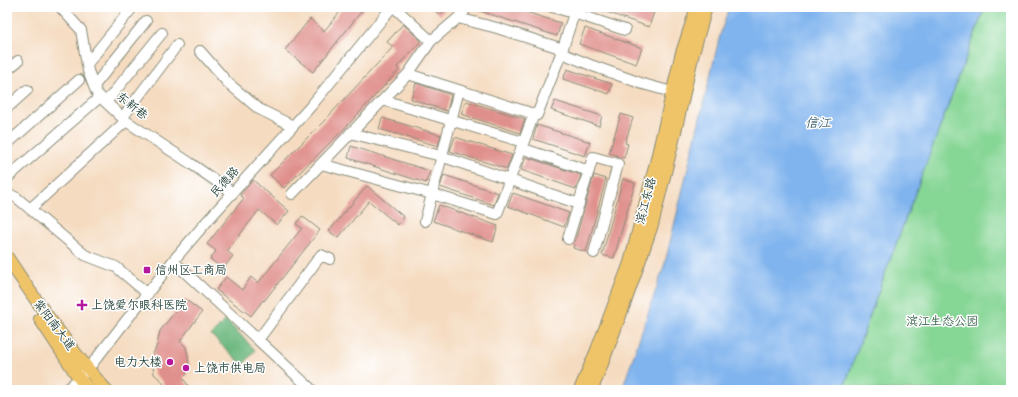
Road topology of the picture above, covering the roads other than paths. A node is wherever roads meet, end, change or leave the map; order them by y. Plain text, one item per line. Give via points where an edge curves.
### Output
1 (393, 7) edge
2 (468, 7) edge
3 (552, 7) edge
4 (697, 7) edge
5 (706, 7) edge
6 (132, 8) dead end
7 (66, 9) edge
8 (575, 10) edge
9 (458, 18) junction
10 (146, 21) dead end
11 (625, 30) dead end
12 (162, 33) dead end
13 (431, 41) junction
14 (177, 45) dead end
15 (200, 51) dead end
16 (562, 51) junction
17 (18, 61) dead end
18 (87, 64) junction
19 (7, 70) edge
20 (408, 74) junction
21 (79, 80) dead end
22 (94, 86) junction
23 (28, 90) dead end
24 (458, 90) junction
25 (672, 92) junction
26 (103, 99) junction
27 (383, 100) junction
28 (7, 108) edge
29 (534, 114) junction
30 (125, 119) junction
31 (451, 120) junction
32 (293, 126) junction
33 (350, 133) junction
34 (7, 144) edge
35 (522, 145) junction
36 (441, 156) junction
37 (322, 164) junction
38 (589, 171) junction
39 (7, 178) edge
40 (510, 180) junction
41 (7, 193) edge
42 (233, 193) junction
43 (292, 194) dead end
44 (432, 194) junction
45 (579, 204) junction
46 (30, 208) junction
47 (425, 221) dead end
48 (568, 239) dead end
49 (594, 253) dead end
50 (7, 257) edge
51 (330, 259) dead end
52 (173, 261) junction
53 (7, 270) edge
54 (148, 294) junction
55 (258, 340) junction
56 (84, 374) junction
57 (68, 390) edge
58 (90, 390) edge
59 (106, 390) edge
60 (312, 390) edge
61 (580, 390) edge
62 (591, 390) edge

1 - 13 street
1 - 32 street, 民德路
2 - 9 street
3 - 8 street
4 - 25 main road, 滨江东路
5 - 62 main road, 滨江东路 via 652,226
6 - 18 street
7 - 18 street, 东新巷 via 81,30
8 - 11 street
8 - 16 street
9 - 13 street
9 - 16 street via 557,47
10 - 22 street
12 - 26 street
13 - 20 street
14 - 30 street
15 - 32 street via 228,83 259,109
16 - 25 street via 593,66
16 - 29 street via 537,115
17 - 19 street
18 - 22 street, 东新巷
20 - 24 street
20 - 27 street
21 - 34 street
22 - 26 street, 东新巷 via 97,94
23 - 28 street
24 - 29 street
24 - 31 street
25 - 61 main road, 滨江东路 via 630,263
26 - 30 street, 东新巷
26 - 39 street
27 - 31 street
27 - 33 street
29 - 35 street
30 - 42 street, 东新巷
30 - 46 street
31 - 35 street
31 - 36 street
32 - 42 street, 民德路
33 - 36 street
33 - 37 street
35 - 38 street
35 - 40 street
36 - 40 street
36 - 44 street
37 - 43 street
37 - 44 street
38 - 45 street
38 - 49 street via 593,157 618,164
40 - 44 street via 497,214
40 - 45 street
41 - 46 street
42 - 52 street, 民德路
44 - 47 street
45 - 48 street
46 - 54 street via 85,255 116,267
50 - 56 main road, 紫阳南大道
51 - 55 street via 321,255
52 - 54 street, 民德路
52 - 55 street
53 - 56 main road, 紫阳南大道
54 - 56 street, 民德路
55 - 60 street
56 - 57 street, 民德路
56 - 58 main road, 紫阳南大道
56 - 59 main road, 紫阳南大道

